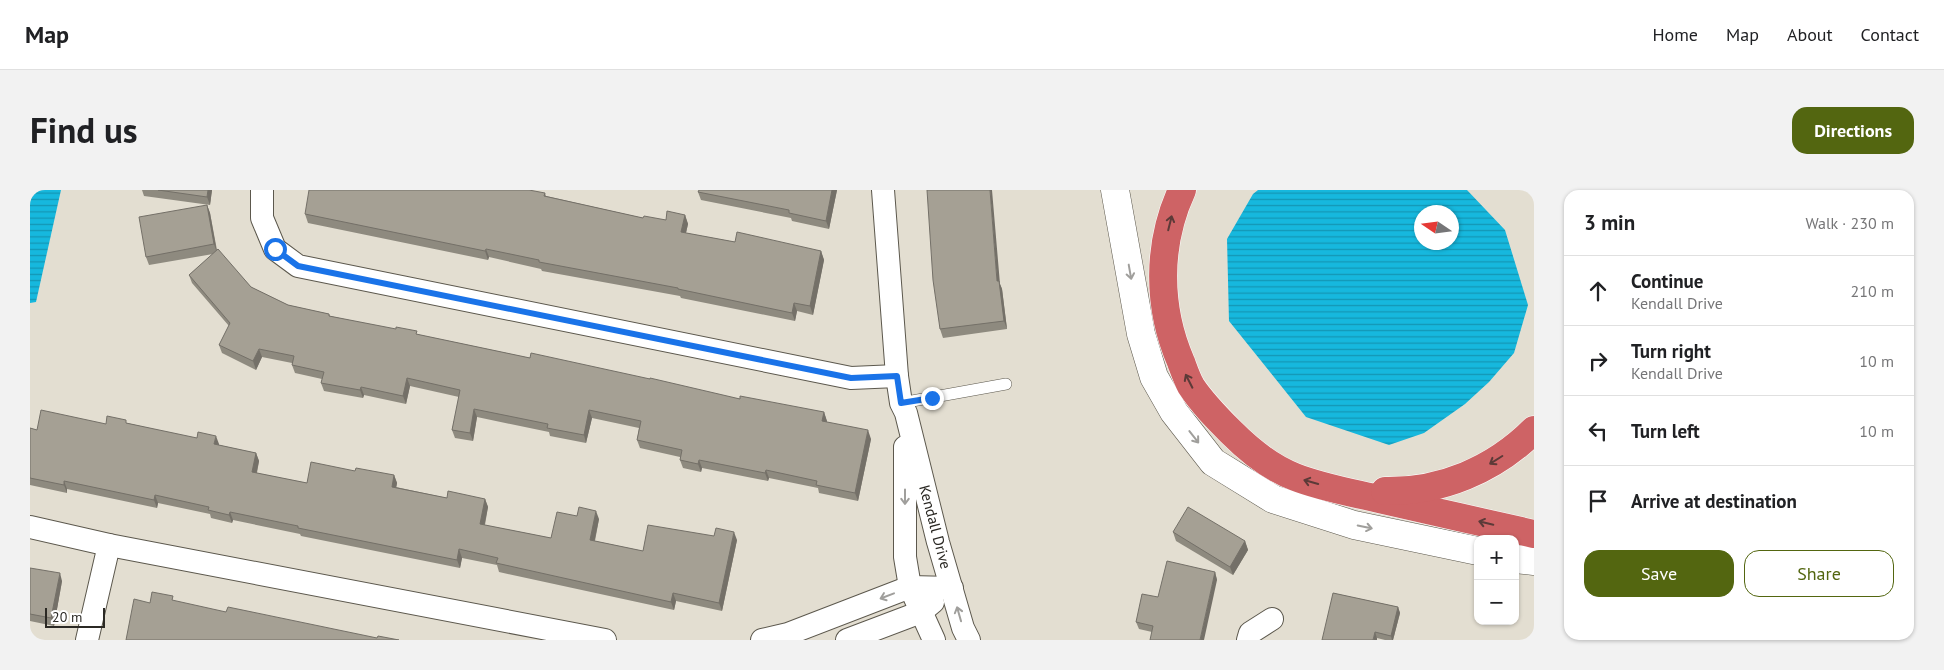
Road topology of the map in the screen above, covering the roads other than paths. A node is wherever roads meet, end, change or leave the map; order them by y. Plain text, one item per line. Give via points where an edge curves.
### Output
1 (262, 190) edge
2 (883, 190) edge
3 (1115, 190) edge
4 (1182, 190) edge
5 (897, 376) junction
6 (1006, 384) dead end
7 (903, 408) junction
8 (1534, 430) edge
9 (1344, 491) junction
10 (30, 527) edge
11 (1534, 534) edge
12 (109, 545) junction
13 (1474, 550) edge
14 (1519, 560) edge
15 (1534, 562) edge
16 (910, 587) junction
17 (952, 588) junction
18 (921, 612) junction
19 (1272, 619) dead end
20 (87, 640) edge
21 (605, 640) edge
22 (762, 640) edge
23 (847, 640) edge
24 (934, 640) edge
25 (968, 640) edge
26 (1248, 640) edge

1 - 5 street via 262,218 275,249 298,266 851,378
2 - 5 street, Kendall Drive
3 -> 13 street via 1141,334 1154,377 1174,412 1213,462 1273,500 1354,525
9 -> 4 highway via 1295,477 1265,461 1217,418 1190,385 1166,322 1162,274 1165,242 1174,206
5 - 7 street, Kendall Drive
6 - 7 lane
7 -> 16 street, Kendall Drive via 905,557
7 - 17 street, Kendall Drive
8 -> 9 highway via 1485,467 1438,487 1403,492
11 -> 9 highway
10 - 12 street
12 - 20 street
12 - 21 street
14 - 15 street
16 - 17 street
16 - 18 street, Kendall Drive
16 -> 22 street via 788,634
17 - 18 street
25 -> 17 street, Kendall Drive
18 - 23 street
18 - 24 street, Kendall Drive
19 - 26 street via 1250,633

